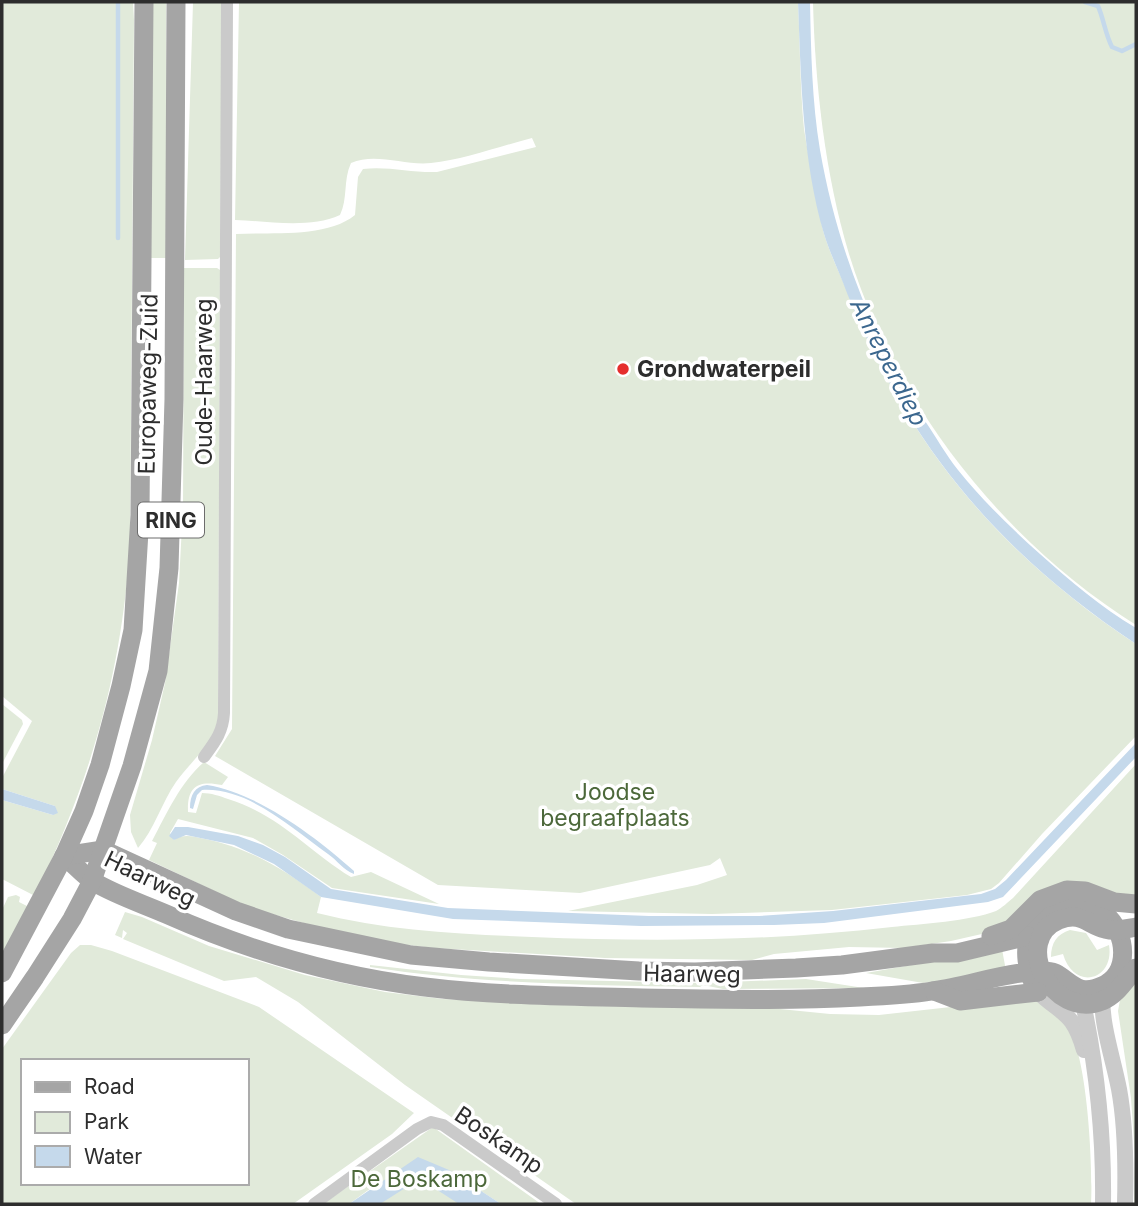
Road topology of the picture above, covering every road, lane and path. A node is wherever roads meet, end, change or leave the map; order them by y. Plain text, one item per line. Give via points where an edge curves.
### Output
1 (144, 2) edge
2 (176, 2) edge
3 (226, 2) edge
4 (204, 757) dead end
5 (103, 850) junction
6 (64, 856) junction
7 (92, 881) junction
8 (1136, 904) edge
9 (1113, 917) junction
10 (1136, 917) edge
11 (1026, 926) junction
12 (1136, 927) edge
13 (1132, 961) edge
14 (2, 973) edge
15 (1037, 980) junction
16 (1101, 995) junction
17 (2, 1025) edge
18 (1096, 1093) junction
19 (314, 1204) edge
20 (556, 1204) edge
21 (1103, 1204) edge
22 (1125, 1204) edge

1 - 6 main road, Europaweg-Zuid / RING via 140,514 133,629 100,765
2 - 5 main road, Europaweg-Zuid / RING via 169,568 158,671
3 - 4 street, Oude-Haarweg via 224,713 219,735
5 - 6 main road, Haarweg
5 - 7 main road, Europaweg-Zuid / RING
5 - 11 main road, Haarweg via 259,919 411,955 695,972 842,965 933,953
6 - 7 main road, Haarweg
6 - 14 main road, Europaweg-Zuid / RING
7 - 15 main road, Haarweg via 201,930 274,956 427,988 759,999 859,997
7 - 17 main road, Europaweg-Zuid / RING
8 - 9 main road
9 - 10 main road
9 - 11 main road, Haarweg via 1085,891 1067,890 1040,900
9 - 12 main road
9 - 13 main road
9 - 15 main road via 1102,929 1074,918 1055,922 1040,946
11 - 15 main road via 1025,948
13 - 16 main road
15 - 16 main road via 1064,998
15 - 18 street via 1076,1026
16 - 18 street via 1091,1043
16 - 22 street via 1119,1088
18 - 21 street
19 - 20 street, Boskamp via 431,1122 443,1125

